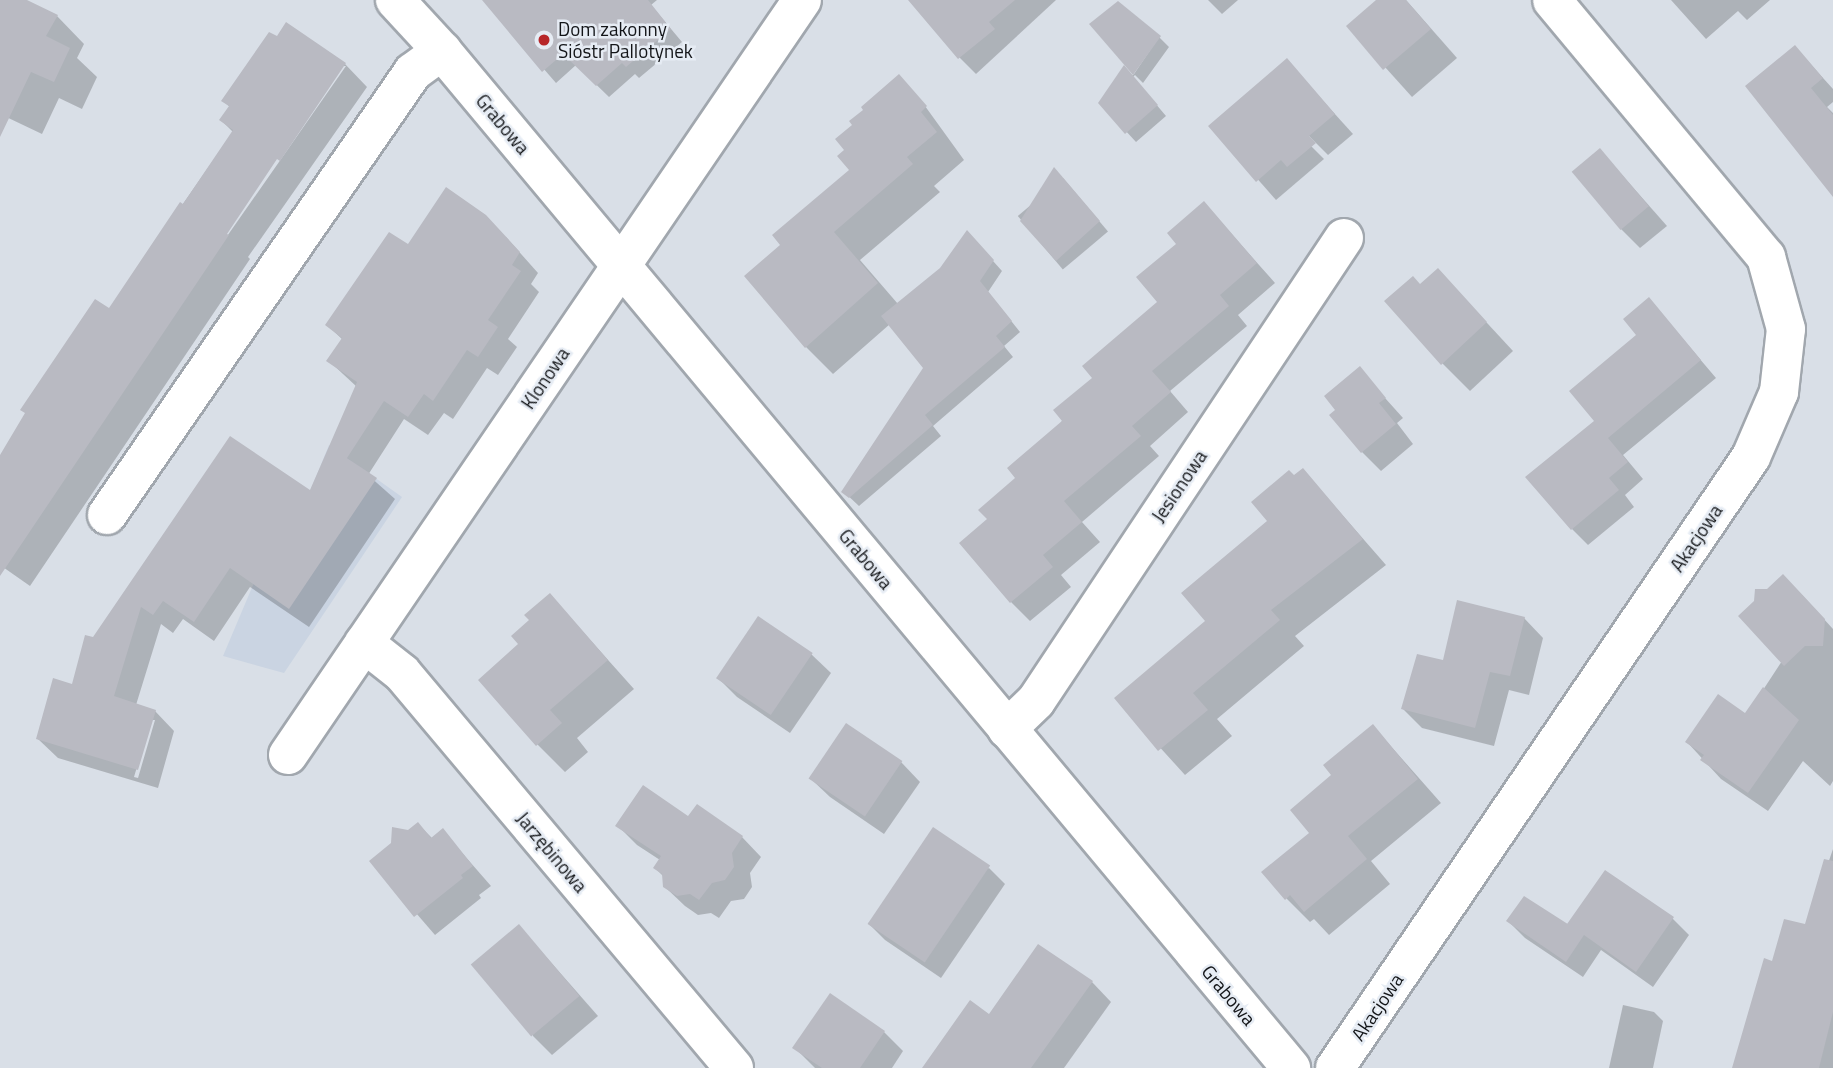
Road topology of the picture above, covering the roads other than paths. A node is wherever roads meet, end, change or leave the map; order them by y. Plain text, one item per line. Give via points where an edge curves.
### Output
1 (395, 0) edge
2 (802, 0) edge
3 (1552, 0) edge
4 (442, 51) junction
5 (1344, 238) dead end
6 (621, 265) junction
7 (107, 514) dead end
8 (364, 643) junction
9 (1007, 729) junction
10 (288, 755) dead end
11 (734, 1068) edge
12 (1290, 1068) edge
13 (1335, 1068) edge

1 - 4 street, Grabowa
2 - 6 street, Klonowa
3 - 13 street, Akacjowa via 1766,257 1786,328 1779,392 1751,457
4 - 6 street, Grabowa
4 - 7 street via 413,72
5 - 9 street, Jesionowa via 1036,701
6 - 8 street, Klonowa
6 - 9 street, Grabowa
8 - 10 street, Klonowa
8 - 11 street, Jarzębinowa via 402,673
9 - 12 street, Grabowa

